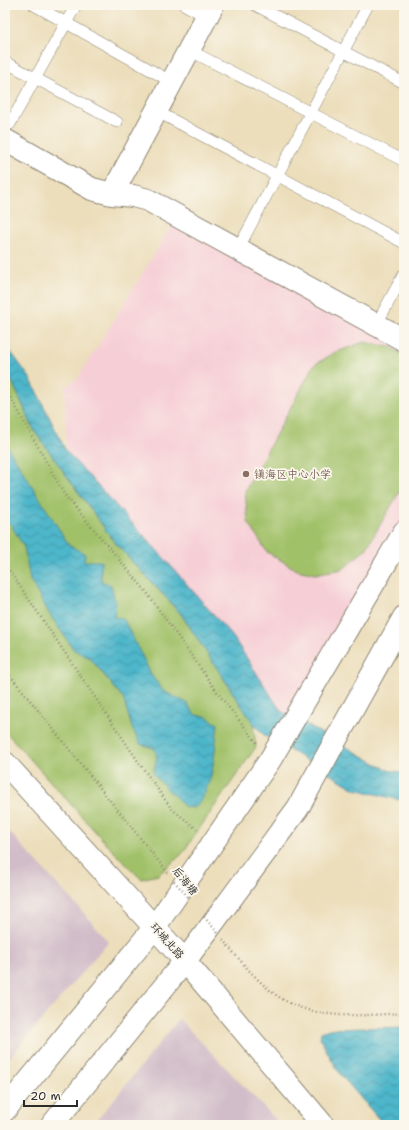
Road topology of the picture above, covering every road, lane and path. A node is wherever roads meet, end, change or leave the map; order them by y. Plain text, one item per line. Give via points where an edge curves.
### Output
1 (34, 5) edge
2 (76, 5) edge
3 (185, 5) edge
4 (254, 5) edge
5 (368, 5) edge
6 (210, 11) edge
7 (66, 23) junction
8 (189, 50) junction
9 (343, 51) junction
10 (5, 62) edge
11 (35, 78) junction
12 (172, 82) junction
13 (404, 83) edge
14 (156, 111) junction
15 (310, 113) junction
16 (116, 122) dead end
17 (7, 132) edge
18 (404, 161) edge
19 (277, 176) junction
20 (112, 194) junction
21 (404, 243) edge
22 (238, 249) junction
23 (404, 274) edge
24 (376, 325) junction
25 (404, 340) edge
26 (5, 387) edge
27 (404, 532) edge
28 (5, 564) edge
29 (404, 617) edge
30 (5, 669) edge
31 (270, 760) junction
32 (5, 763) edge
33 (213, 842) junction
34 (192, 902) dead end
35 (200, 912) dead end
36 (154, 928) junction
37 (184, 961) junction
38 (404, 1013) edge
39 (5, 1110) edge
40 (52, 1125) edge
41 (323, 1125) edge

1 - 7 lane
2 - 7 lane
3 - 6 lane
4 - 9 lane
5 - 9 lane
6 - 8 street
7 - 11 lane
7 - 12 lane
8 - 12 street
8 - 15 lane
9 - 13 lane
9 - 15 lane
10 - 11 lane
11 - 16 lane
11 - 17 lane
12 - 14 street
14 - 19 lane
14 - 20 street
15 - 18 lane
15 - 19 lane
17 - 20 street via 92,189
19 - 21 lane
19 - 22 lane
20 - 22 street via 148,200
22 - 24 street
23 - 24 lane
24 - 25 street
26 - 31 path via 64,494 145,590 220,696
27 - 31 street
28 - 33 path via 171,808
29 - 37 street via 298,808
30 - 34 path, 后海塘, bridge
31 - 33 street
32 - 36 street, 环城北路
33 - 36 street
35 - 38 path, bridge via 251,973 284,1000 320,1014
36 - 37 street, 环城北路
36 - 39 street
37 - 40 street
37 - 41 street, 环城北路

